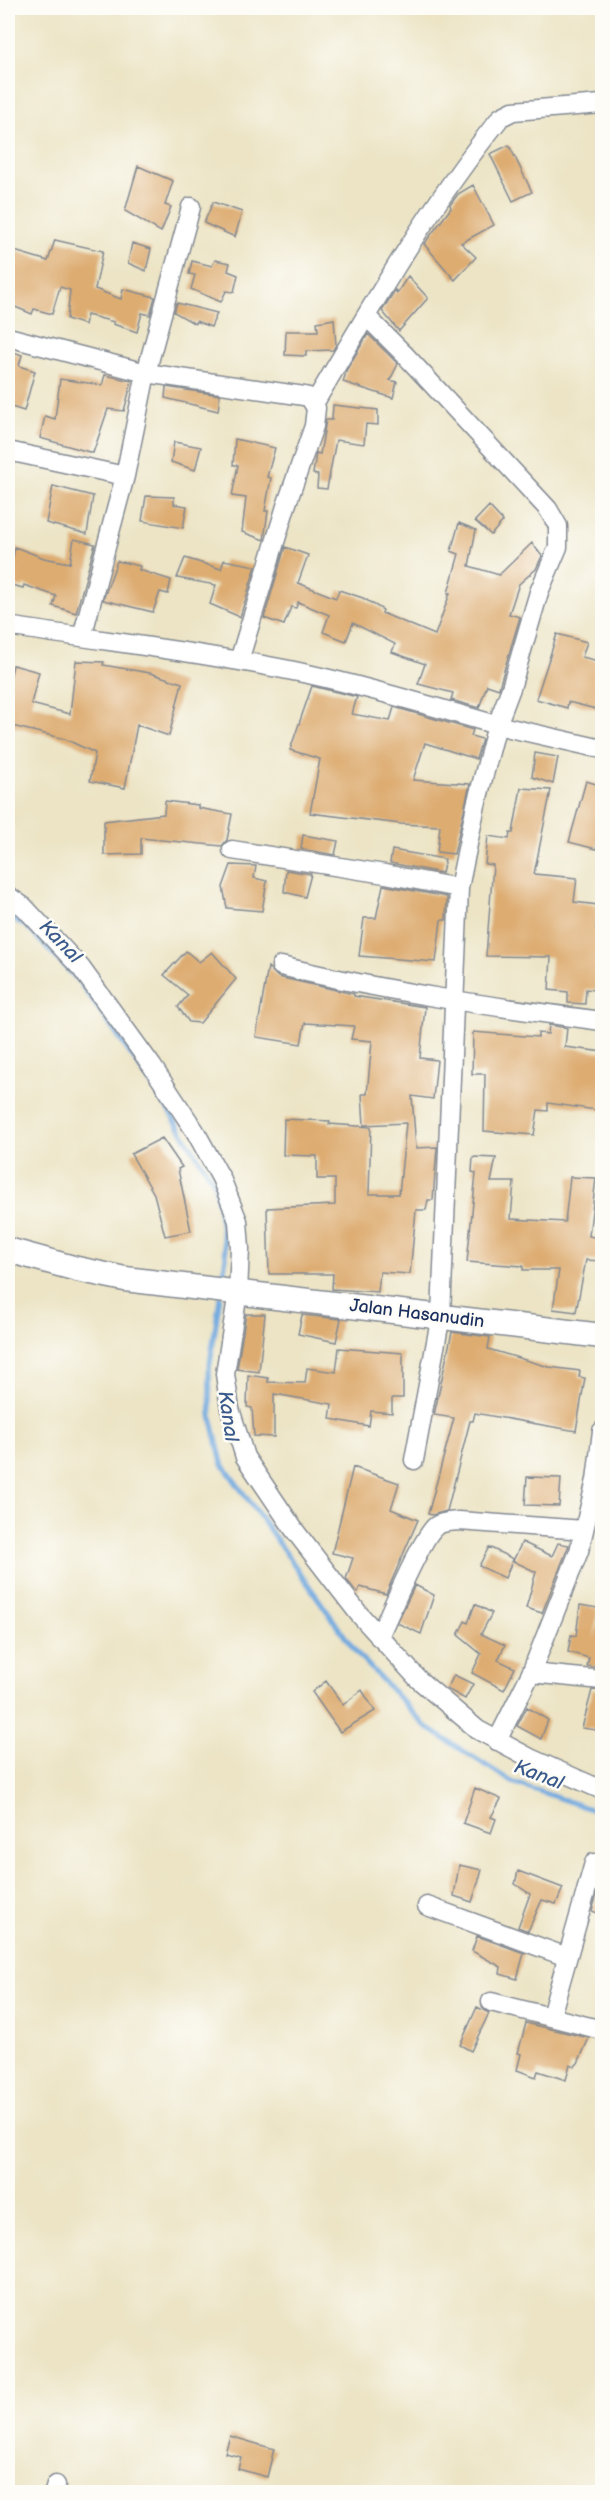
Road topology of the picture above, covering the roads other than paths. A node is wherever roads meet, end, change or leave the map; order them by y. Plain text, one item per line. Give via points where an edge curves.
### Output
1 (603, 105) edge
2 (191, 207) dead end
3 (366, 316) junction
4 (8, 337) edge
5 (146, 373) junction
6 (314, 404) junction
7 (8, 451) edge
8 (125, 476) junction
9 (8, 626) edge
10 (82, 638) junction
11 (239, 661) junction
12 (497, 725) junction
13 (603, 749) edge
14 (232, 850) dead end
15 (459, 888) junction
16 (8, 897) edge
17 (281, 966) dead end
18 (453, 1002) junction
19 (603, 1021) edge
20 (8, 1250) edge
21 (234, 1292) junction
22 (441, 1315) junction
23 (603, 1336) edge
24 (603, 1431) edge
25 (414, 1460) dead end
26 (584, 1530) junction
27 (379, 1637) junction
28 (531, 1673) junction
29 (603, 1680) edge
30 (497, 1741) junction
31 (603, 1790) edge
32 (594, 1863) dead end
33 (427, 1906) dead end
34 (567, 1957) junction
35 (491, 2002) dead end
36 (551, 2016) junction
37 (603, 2030) edge

1 - 3 street via 513,111 501,117 441,197
2 - 5 street
3 - 6 street
3 - 12 street via 548,509 558,526 558,547 539,592
4 - 5 street
5 - 6 street via 304,396
5 - 8 street
6 - 11 street via 314,426
7 - 8 street
8 - 10 street
9 - 10 street
10 - 11 street
11 - 12 street via 362,687
12 - 13 street
12 - 15 street
14 - 15 street
15 - 18 street
16 - 21 street via 24,907 81,968 195,1131 221,1178 238,1221 240,1249
17 - 18 street
18 - 19 street
18 - 22 street
20 - 21 main road, Jalan Hasanudin via 125,1279
21 - 22 main road, Jalan Hasanudin
21 - 27 street via 225,1374 239,1443 295,1531
22 - 23 main road, Jalan Hasanudin
22 - 25 street
24 - 26 street
26 - 27 street via 443,1522 434,1527 423,1546
26 - 28 street
27 - 30 street via 449,1707
28 - 29 street
28 - 30 street
30 - 31 street
32 - 34 street
33 - 34 street
34 - 36 street
35 - 36 street
36 - 37 street

